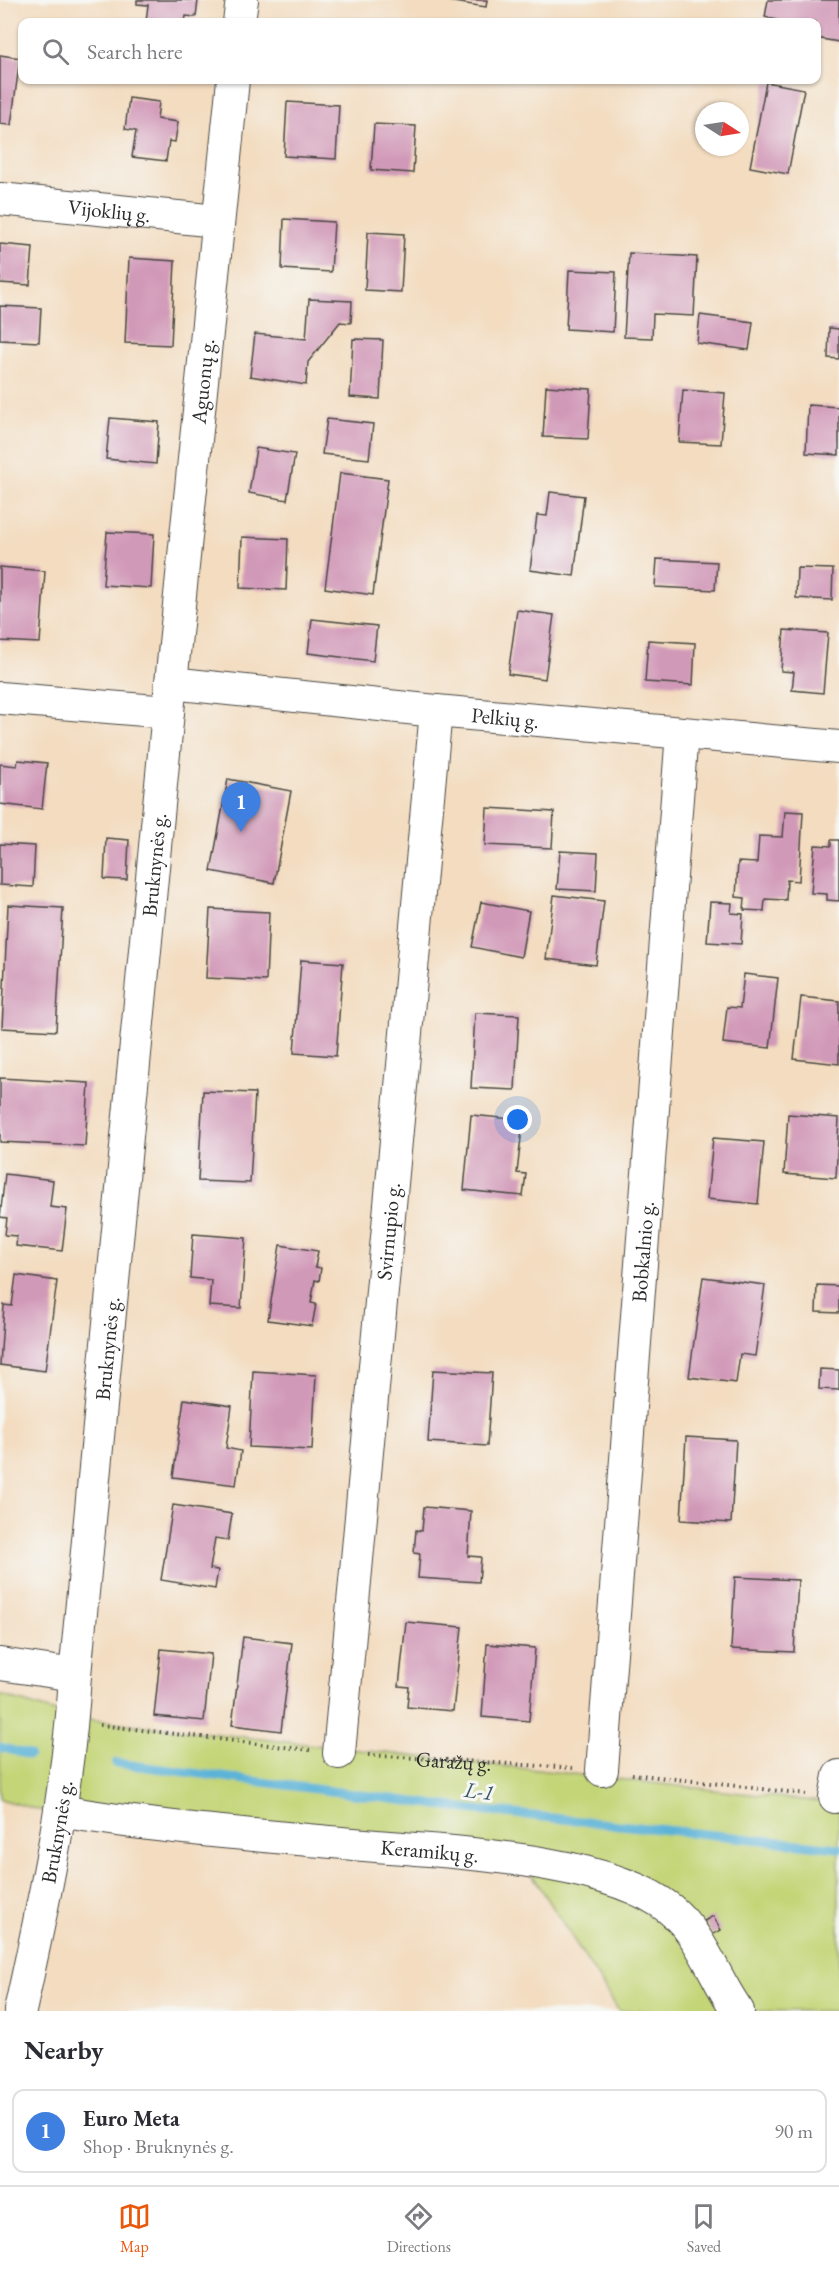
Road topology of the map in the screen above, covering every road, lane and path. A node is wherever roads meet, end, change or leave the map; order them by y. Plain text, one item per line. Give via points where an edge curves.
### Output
1 (242, 0) edge
2 (240, 18) edge
3 (233, 84) edge
4 (0, 199) edge
5 (217, 221) junction
6 (0, 698) edge
7 (169, 698) junction
8 (436, 711) junction
9 (682, 733) junction
10 (839, 747) edge
11 (0, 1664) edge
12 (75, 1676) junction
13 (72, 1722) junction
14 (339, 1753) junction
15 (602, 1770) junction
16 (837, 1787) edge
17 (60, 1811) junction
18 (20, 2011) edge
19 (738, 2011) edge

1 - 2 street
3 - 5 street, Aguonų g.
4 - 5 street, Vijoklių g.
5 - 7 street, Aguonų g.
6 - 7 street, Pelkių g.
7 - 8 street, Pelkių g.
7 - 12 street, Bruknynės g.
8 - 9 street, Pelkių g.
8 - 14 street, Svirnupio g.
9 - 10 street, Pelkių g.
9 - 15 street, Bobkalnio g.
11 - 12 street
12 - 13 street, Bruknynės g.
13 - 14 path, Garažų g.
13 - 17 street, Bruknynės g.
14 - 15 path, Garažų g.
15 - 16 path, Garažų g.
17 - 18 street, Bruknynės g.
17 - 19 street, Keramikų g. via 135,1824 513,1859 608,1878 642,1890 671,1910 697,1938 721,1987

